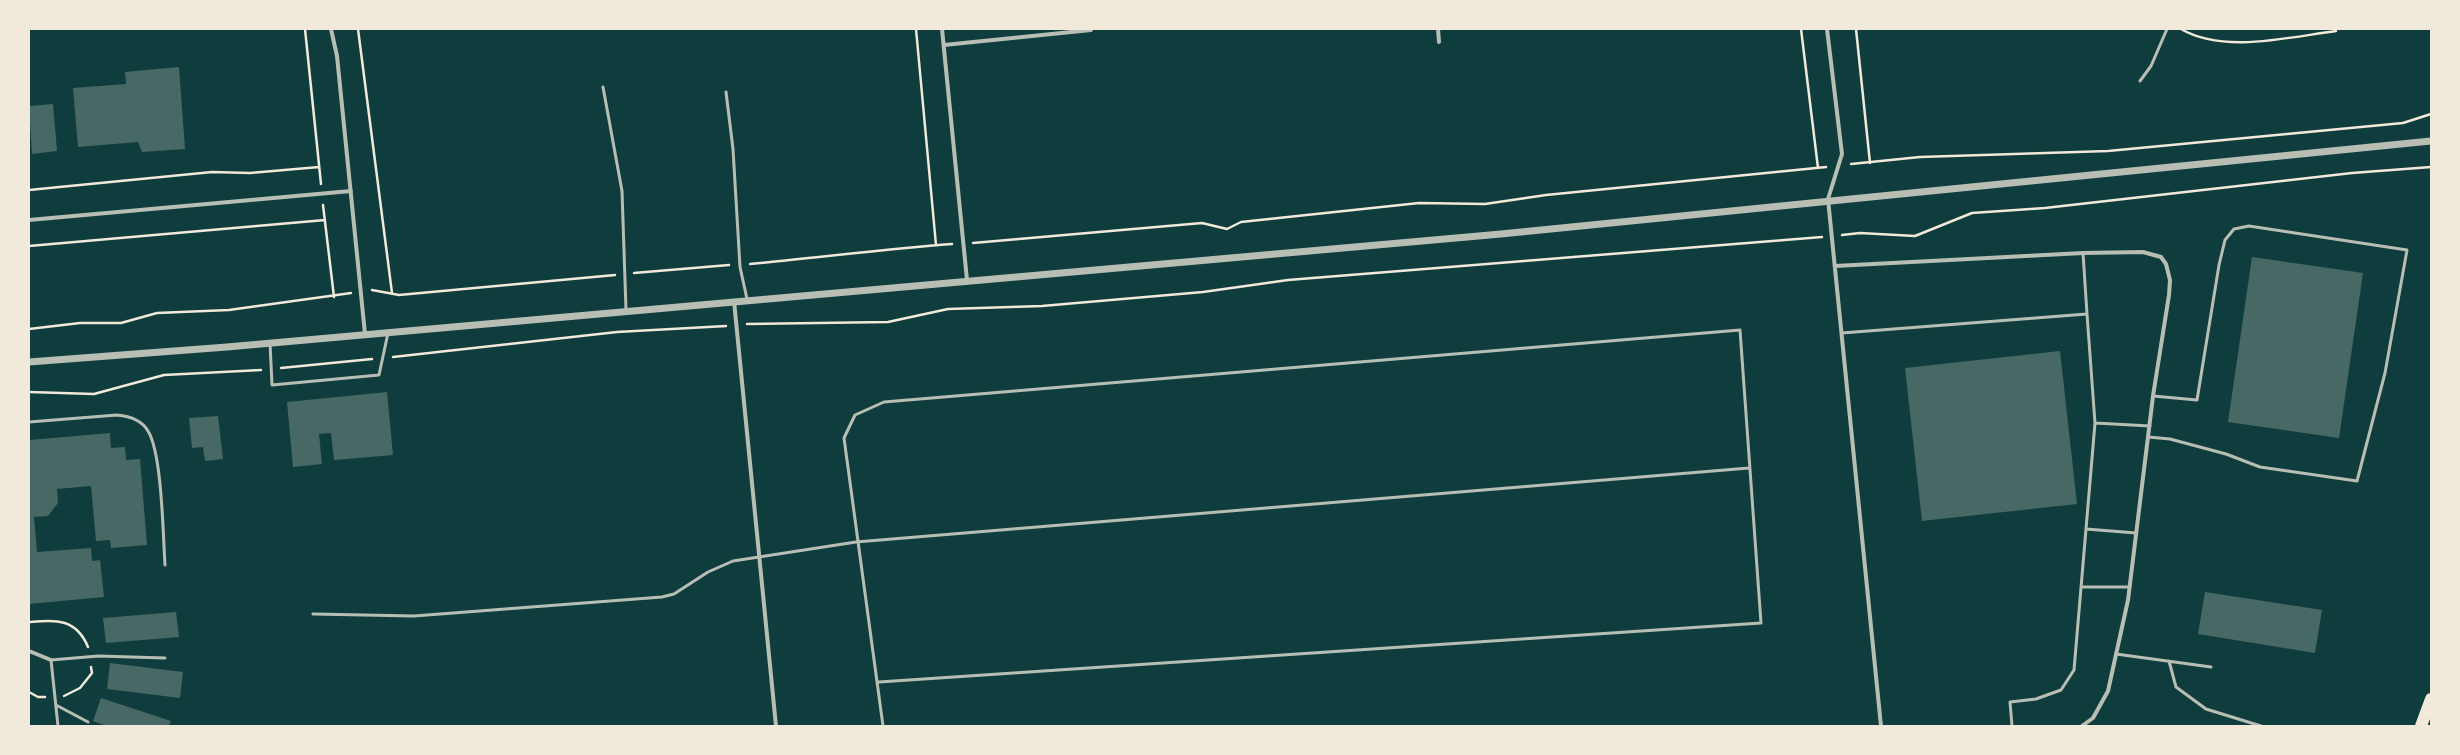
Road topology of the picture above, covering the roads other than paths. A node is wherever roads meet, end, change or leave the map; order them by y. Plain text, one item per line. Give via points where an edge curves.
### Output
1 (331, 29) edge
2 (942, 29) edge
3 (1438, 29) edge
4 (1828, 29) edge
5 (2167, 29) edge
6 (1091, 30) edge
7 (1439, 42) dead end
8 (944, 45) junction
9 (2140, 81) dead end
10 (603, 87) dead end
11 (726, 92) dead end
12 (2431, 141) edge
13 (351, 191) junction
14 (1828, 200) junction
15 (29, 220) edge
16 (2083, 253) junction
17 (1835, 266) junction
18 (967, 280) junction
19 (746, 299) junction
20 (734, 300) junction
21 (626, 310) junction
22 (2087, 314) junction
23 (388, 332) junction
24 (1842, 333) junction
25 (365, 334) junction
26 (270, 343) junction
27 (29, 362) edge
28 (2153, 396) junction
29 (29, 422) edge
30 (2095, 423) junction
31 (2150, 426) junction
32 (2148, 437) junction
33 (1749, 468) junction
34 (2086, 529) junction
35 (2136, 533) junction
36 (856, 542) junction
37 (760, 558) junction
38 (165, 565) dead end
39 (2081, 587) junction
40 (2130, 587) junction
41 (313, 614) dead end
42 (29, 651) edge
43 (2116, 654) junction
44 (165, 658) dead end
45 (51, 660) junction
46 (2168, 661) junction
47 (2211, 667) dead end
48 (879, 682) junction
49 (2431, 699) edge
50 (56, 705) junction
51 (88, 722) dead end
52 (58, 726) edge
53 (776, 726) edge
54 (884, 726) edge
55 (1881, 726) edge
56 (2012, 726) edge
57 (2082, 726) edge
58 (2261, 726) edge
59 (2421, 726) edge

1 - 13 street via 337,56
2 - 8 street
3 - 7 street
4 - 14 street via 1842,154
5 - 9 lane via 2151,66
6 - 8 street
8 - 18 street
10 - 21 lane via 622,191
11 - 19 lane via 733,149 740,264
12 - 14 street
13 - 15 street
13 - 25 street
14 - 17 street
14 - 18 street via 1501,234
16 - 17 street
16 - 22 lane
16 - 28 street via 2143,252 2161,257 2166,264 2170,275 2169,295
17 - 24 street
18 - 19 street
19 - 20 street
20 - 21 street
20 - 37 street
21 - 23 street
22 - 24 lane
22 - 30 lane
23 - 25 street
23 - 26 lane via 379,375 272,385
24 - 55 street
25 - 26 street
26 - 27 street
28 - 31 street
28 - 32 lane via 2197,400 2219,265 2225,240 2234,229 2249,226 2407,250 2385,372 2357,481 2260,467 2226,454 2170,439
29 - 38 lane via 117,415 138,420 148,430 156,453
30 - 31 lane
30 - 34 lane
31 - 32 street
32 - 35 street
33 - 36 lane
33 - 36 lane via 1740,330 884,402 855,415 844,438
33 - 48 lane via 1761,622
34 - 35 lane
34 - 39 lane
35 - 40 street
36 - 37 lane
36 - 48 lane
37 - 41 lane via 723,564 686,588 662,598 414,616
37 - 53 street
39 - 40 lane
39 - 56 lane via 2074,670 2062,690 2036,699 2010,702
40 - 43 street
42 - 45 street
43 - 46 lane
43 - 57 street via 2108,692 2093,718
44 - 45 lane via 98,656
45 - 50 lane
46 - 47 lane
46 - 58 lane via 2176,687 2206,709
48 - 54 lane
49 - 59 highway
50 - 51 lane
50 - 52 lane

